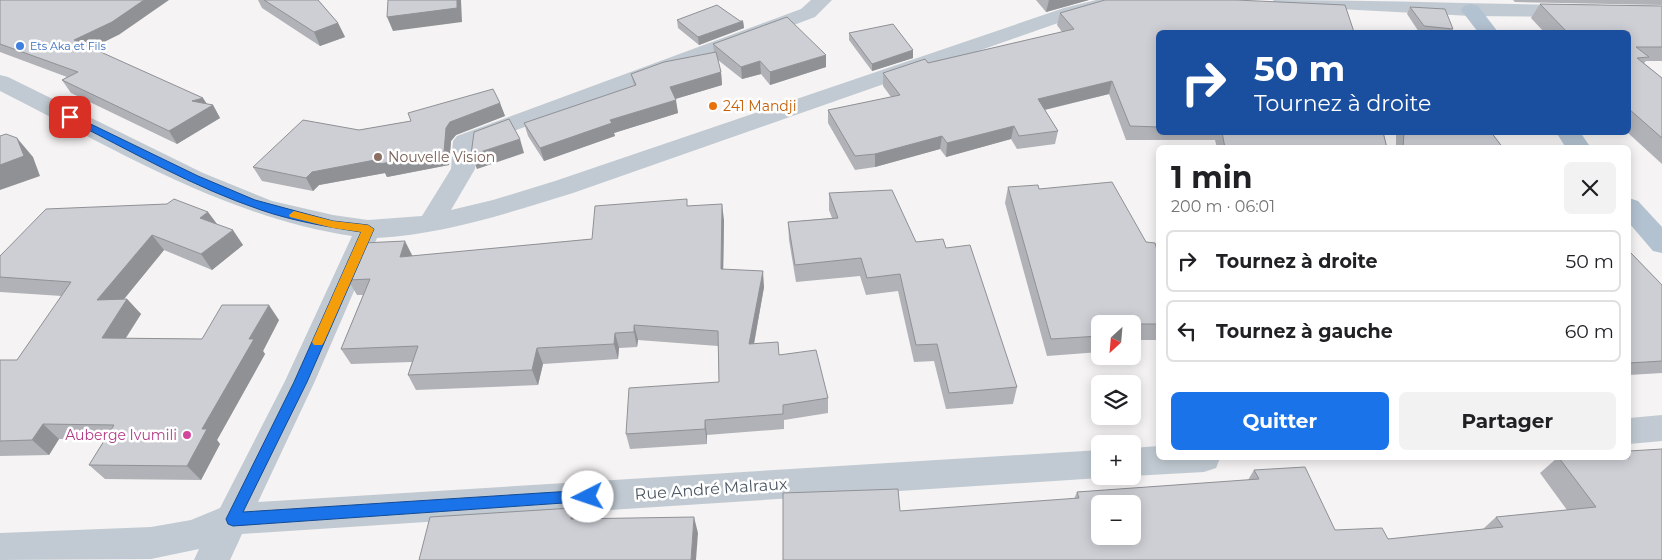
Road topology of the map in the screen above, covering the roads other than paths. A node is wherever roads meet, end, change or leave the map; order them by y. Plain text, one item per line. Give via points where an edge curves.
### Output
1 (822, 0) edge
2 (1139, 0) edge
3 (1283, 0) edge
4 (1471, 10) junction
5 (1589, 12) edge
6 (1486, 30) edge
7 (0, 82) edge
8 (1631, 209) edge
9 (430, 224) junction
10 (368, 229) junction
11 (1662, 244) edge
12 (1662, 428) edge
13 (1631, 430) edge
14 (1168, 460) edge
15 (1141, 462) edge
16 (1091, 465) edge
17 (233, 519) junction
18 (96, 546) junction
19 (0, 549) edge
20 (146, 560) edge
21 (212, 560) edge

1 - 9 street via 808,13 465,141 463,169
2 - 9 street via 1071,12 564,188
3 - 4 street
4 - 5 street
4 - 6 main road
7 - 10 street via 236,197 266,208
8 - 11 main road
9 - 10 street
10 - 17 street via 300,382
12 - 13 street
14 - 15 street
16 - 17 street, Rue André Malraux
17 - 18 street, Rue André Malraux via 192,536 151,543
17 - 21 street
18 - 19 street, Rue André Malraux
18 - 20 street

